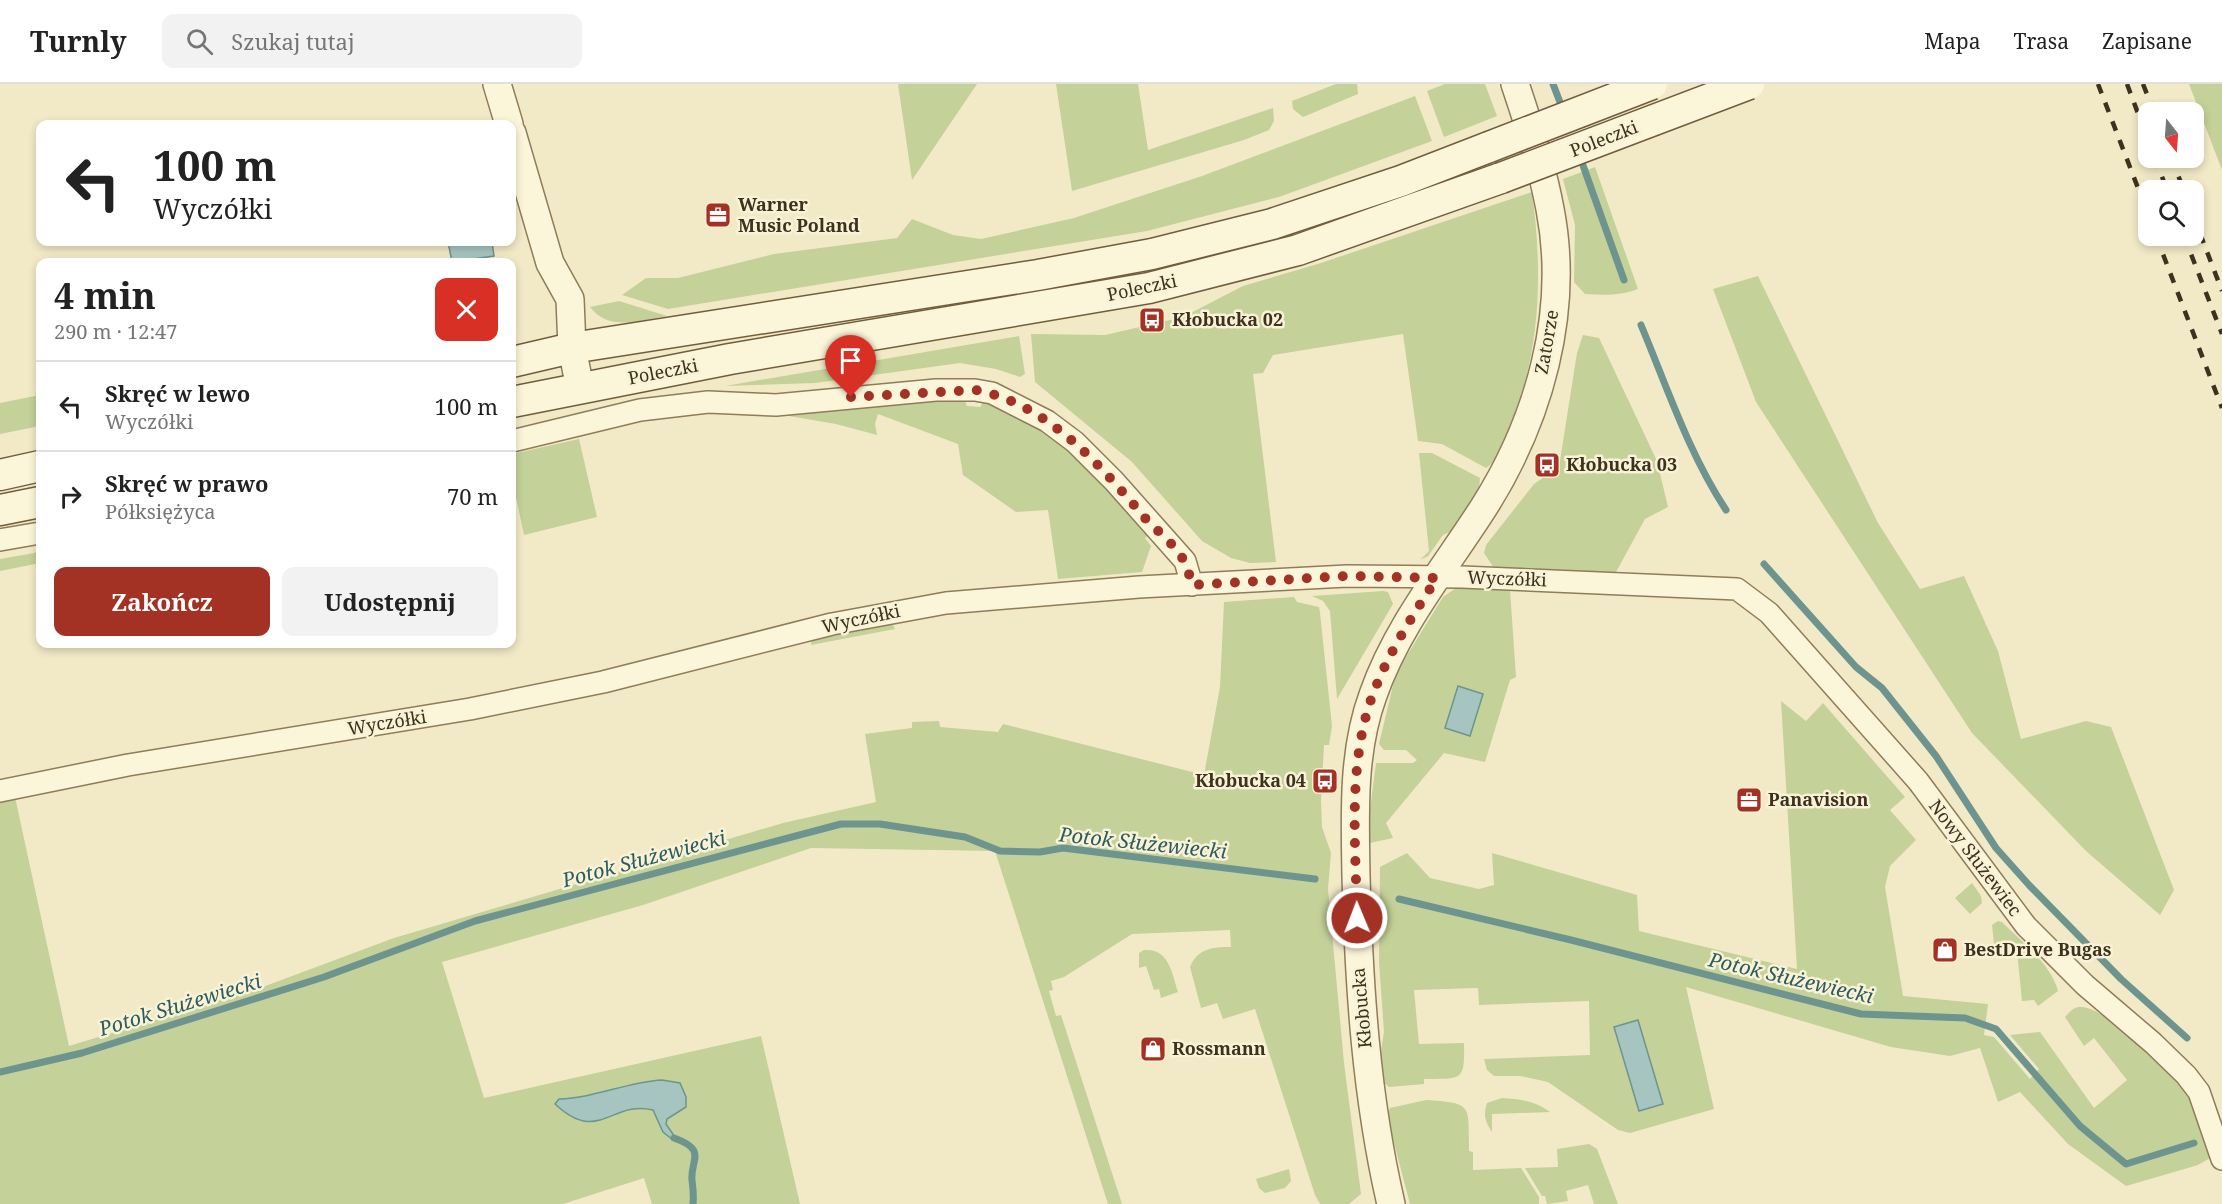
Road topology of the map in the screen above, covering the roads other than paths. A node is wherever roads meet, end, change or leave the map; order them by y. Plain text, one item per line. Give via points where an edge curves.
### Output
1 (498, 84) edge
2 (1515, 84) edge
3 (1652, 84) edge
4 (1749, 84) edge
5 (508, 120) edge
6 (516, 147) edge
7 (572, 348) junction
8 (516, 361) edge
9 (580, 387) junction
10 (516, 401) edge
11 (516, 440) edge
12 (36, 467) edge
13 (0, 475) edge
14 (36, 503) edge
15 (0, 510) edge
16 (36, 534) edge
17 (0, 540) edge
18 (1437, 578) junction
19 (1192, 585) junction
20 (1737, 589) joint
21 (0, 791) edge
22 (2222, 1159) edge
23 (1391, 1204) edge

1 - 5 street
2 - 18 street, Zatorze via 1551,210 1552,325 1524,435 1484,507
3 - 7 main road, Poleczki, bridge via 1401,181 1272,224 1152,254
4 - 9 main road, Poleczki, bridge via 1417,210 1298,250 1149,288
6 - 7 street via 550,263 570,299
7 - 8 main road, Poleczki
7 - 9 street
9 - 10 main road, Poleczki
11 - 19 street, Poleczki via 640,410 708,402 776,405 936,390 992,393 1047,421 1075,442 1185,561
12 - 13 main road
14 - 15 main road
16 - 17 street
18 - 19 street, Wyczółki via 1347,576
18 - 20 street, Wyczółki
18 - 23 street, Kłobucka via 1393,648 1372,696 1359,753 1355,807 1358,961 1370,1098
19 - 21 street, Wyczółki via 1032,595 886,613 603,682 471,709 128,765
20 - 22 street, Nowy Służewiec via 1769,613 1918,781 2026,926 2186,1075 2199,1092

